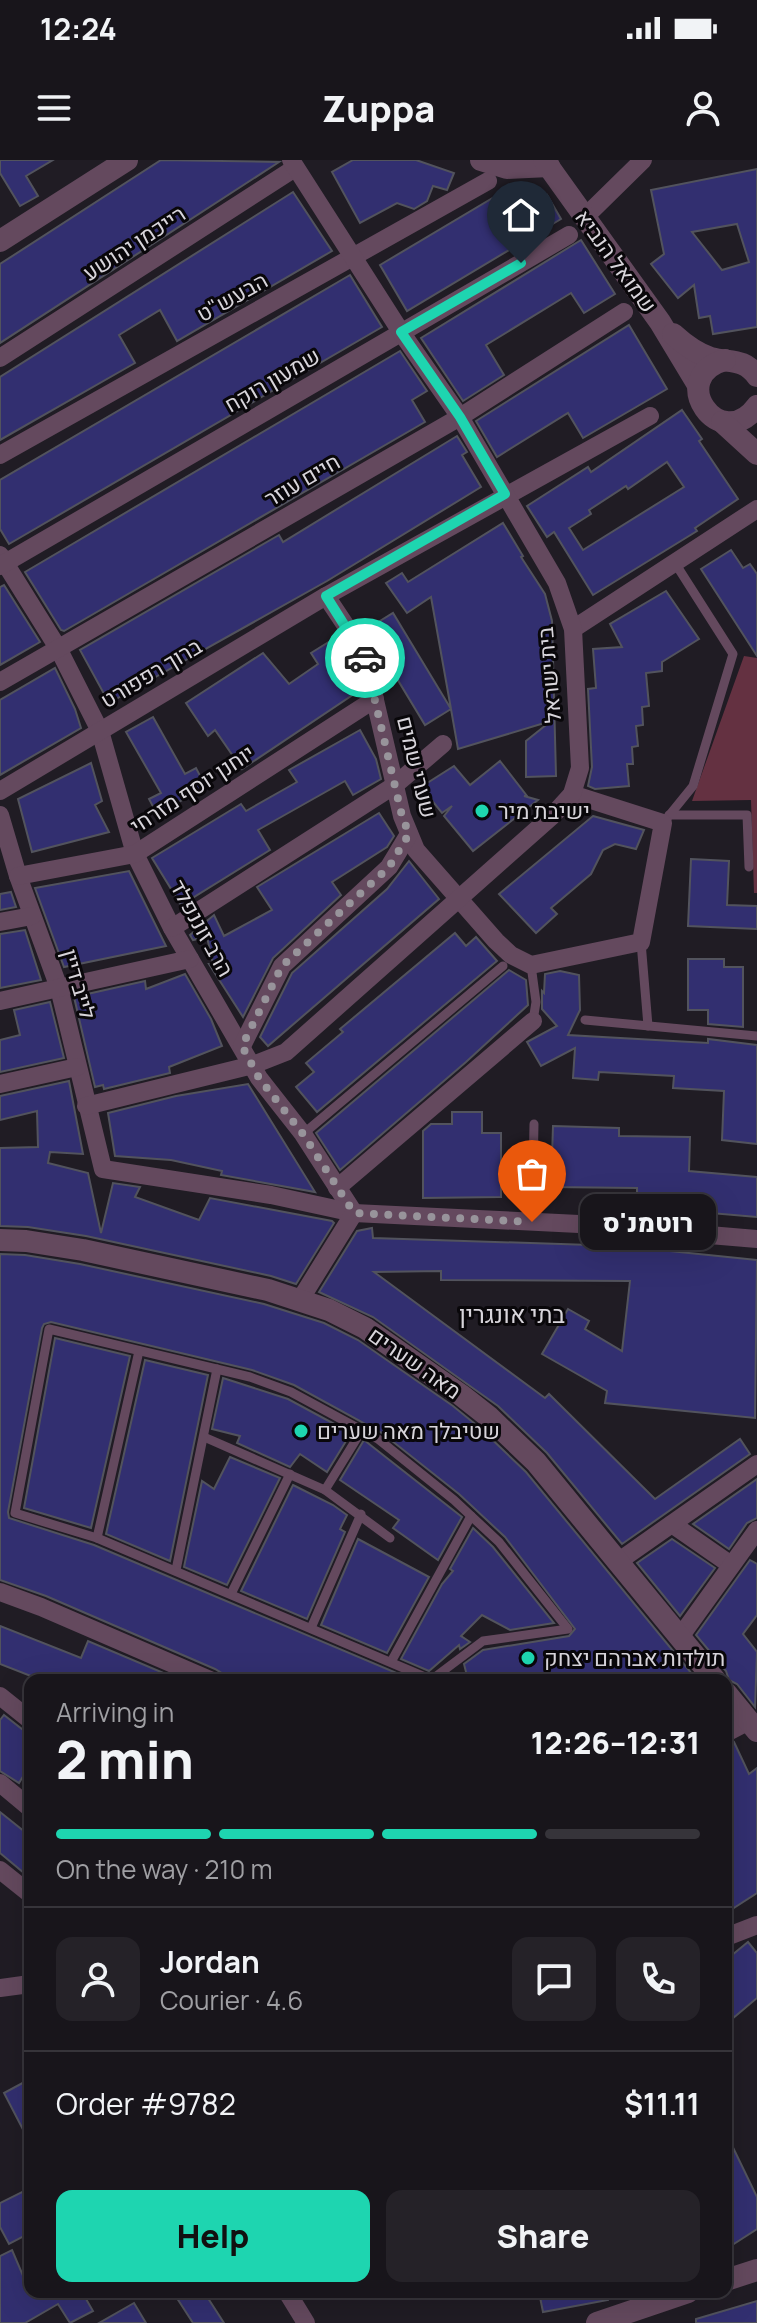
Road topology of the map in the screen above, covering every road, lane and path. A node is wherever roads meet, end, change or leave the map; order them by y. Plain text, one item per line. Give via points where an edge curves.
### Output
1 (127, 160) edge
2 (643, 160) edge
3 (546, 163) edge
4 (293, 164) edge
5 (484, 170) edge
6 (585, 217) junction
7 (569, 235) dead end
8 (0, 241) edge
9 (353, 257) junction
10 (624, 312) dead end
11 (660, 322) junction
12 (401, 332) junction
13 (0, 358) edge
14 (745, 365) edge
15 (698, 385) junction
16 (757, 406) edge
17 (650, 416) dead end
18 (460, 417) junction
19 (722, 422) junction
20 (757, 454) edge
21 (0, 455) edge
22 (505, 494) junction
23 (757, 509) edge
24 (2, 562) edge
25 (675, 563) junction
26 (326, 596) junction
27 (573, 629) junction
28 (58, 648) junction
29 (0, 682) edge
30 (375, 699) junction
31 (100, 731) junction
32 (443, 744) dead end
33 (395, 785) junction
34 (0, 791) edge
35 (572, 794) junction
36 (0, 815) edge
37 (666, 819) junction
38 (409, 834) junction
39 (4, 845) edge
40 (135, 854) junction
41 (749, 867) dead end
42 (18, 876) junction
43 (458, 898) junction
44 (32, 916) junction
45 (0, 922) edge
46 (172, 928) junction
47 (641, 942) junction
48 (190, 959) junction
49 (531, 965) junction
50 (503, 966) dead end
51 (59, 988) junction
52 (0, 1001) edge
53 (585, 1020) dead end
54 (533, 1021) joint
55 (648, 1026) junction
56 (757, 1036) edge
57 (242, 1046) junction
58 (253, 1065) junction
59 (77, 1067) junction
60 (0, 1084) edge
61 (86, 1106) junction
62 (534, 1124) dead end
63 (303, 1134) junction
64 (337, 1188) junction
65 (354, 1213) junction
66 (532, 1222) junction
67 (757, 1239) edge
68 (0, 1240) edge
69 (300, 1300) junction
70 (139, 1351) junction
71 (217, 1369) junction
72 (362, 1430) junction
73 (204, 1437) junction
74 (757, 1464) edge
75 (290, 1474) junction
76 (325, 1490) junction
77 (361, 1514) junction
78 (471, 1516) junction
79 (672, 1524) junction
80 (757, 1530) edge
81 (97, 1538) junction
82 (390, 1538) dead end
83 (619, 1561) junction
84 (731, 1565) junction
85 (176, 1570) junction
86 (0, 1592) edge
87 (231, 1594) junction
88 (311, 1628) junction
89 (680, 1637) junction
90 (391, 1662) junction
91 (196, 1674) edge
92 (418, 1674) edge
93 (440, 1674) edge
94 (710, 1674) edge
95 (0, 1696) edge
96 (732, 1700) edge
97 (24, 1715) edge
98 (753, 1726) edge
99 (732, 1731) edge
100 (0, 1783) edge
101 (24, 1803) edge
102 (0, 1870) edge
103 (24, 1889) edge
104 (757, 1925) edge
105 (732, 1935) edge
106 (24, 1985) edge
107 (0, 1988) edge
108 (757, 2270) edge
109 (757, 2277) edge
110 (732, 2280) edge
111 (732, 2281) edge
112 (291, 2298) edge
113 (675, 2298) edge
114 (634, 2317) edge
115 (306, 2323) edge
116 (597, 2323) edge

1 - 8 street
2 - 6 street
3 - 5 street
3 - 6 street, שמואל הנביא
4 - 9 street, בית ישראל
4 - 13 street, רייכמן יהושע
5 - 9 street, הבעש"ט
6 - 11 street, שמואל הנביא
7 - 12 street, שמעון רוקח
9 - 12 street, בית ישראל
9 - 21 street, הבעש"ט
10 - 18 street, חיים עוזר
11 - 14 street, שמואל הנביא via 696,351
11 - 15 street, שמואל הנביא
12 - 18 street, בית ישראל
12 - 24 street, שמעון רוקח
14 - 15 street via 711,366
15 - 19 street, שמואל הנביא via 701,404
16 - 19 street via 742,420
17 - 22 street
18 - 22 street, בית ישראל
18 - 28 street, חיים עוזר
19 - 20 street
22 - 26 street, ברוך רפפורט
22 - 27 street, בית ישראל via 557,583
23 - 25 street
24 - 28 street, הרב זוננפלד
25 - 27 street
25 - 37 lane via 733,654 693,786
26 - 30 street, שערי שמים via 364,653
26 - 31 street, ברוך רפפורט
27 - 35 street, בית ישראל via 580,768
28 - 29 street, חיים עוזר
28 - 31 street, הרב זוננפלד
30 - 33 street, שערי שמים
30 - 40 street, יוחנן יוסף מזרחי
31 - 34 street, ברוך רפפורט
31 - 40 street, הרב זוננפלד
32 - 33 street
33 - 38 street, שערי שמים
33 - 46 street
35 - 37 street
35 - 43 street
36 - 39 street, לייב דיין
37 - 41 lane via 747,815
37 - 47 street
38 - 43 street, שערי שמים via 416,850
38 - 57 street via 389,867 282,966
39 - 42 street, לייב דיין
40 - 42 street, יוחנן יוסף מזרחי
40 - 46 street, הרב זוננפלד
42 - 44 street, לייב דיין
43 - 49 street, שערי שמים via 511,955
43 - 58 street via 286,1052
44 - 45 street
44 - 51 street, לייב דיין
46 - 48 street, הרב זוננפלד
47 - 49 street
47 - 55 lane
48 - 51 street
48 - 57 street, הרב זוננפלד
49 - 54 lane
50 - 63 lane
51 - 52 street
51 - 59 street, לייב דיין
53 - 55 lane
54 - 64 street
55 - 56 lane
57 - 58 street, הרב זוננפלד
58 - 61 street
58 - 63 street, הרב זוננפלד
59 - 60 street
59 - 61 street, לייב דיין
61 - 65 street, לייב דיין via 103,1169
62 - 66 lane
63 - 64 street, הרב זוננפלד
64 - 65 street, הרב זוננפלד
65 - 66 street
65 - 69 street
66 - 67 street
68 - 69 street, מאה שערים via 83,1250
69 - 83 street, מאה שערים via 365,1328 489,1417 536,1462
70 - 71 lane
70 - 81 lane
70 - 81 lane via 49,1329 15,1513
71 - 72 lane via 291,1392
71 - 73 lane
72 - 76 lane
72 - 78 lane
73 - 75 lane
73 - 85 lane
74 - 79 street
75 - 76 lane
75 - 87 lane
76 - 77 lane
77 - 82 lane
77 - 88 lane
78 - 90 lane
78 - 93 lane via 499,1542 568,1629 483,1641
79 - 83 street
79 - 84 street
80 - 84 street
81 - 85 lane
83 - 89 street, מאה שערים
84 - 89 street
85 - 87 lane
86 - 91 street
87 - 88 lane
88 - 90 lane
89 - 94 street, מאה שערים
90 - 92 lane
95 - 97 street
96 - 98 street
98 - 99 street
100 - 101 street
102 - 103 street
104 - 105 street
106 - 107 street
108 - 110 street
109 - 111 street
112 - 115 street
113 - 114 street
114 - 116 street

